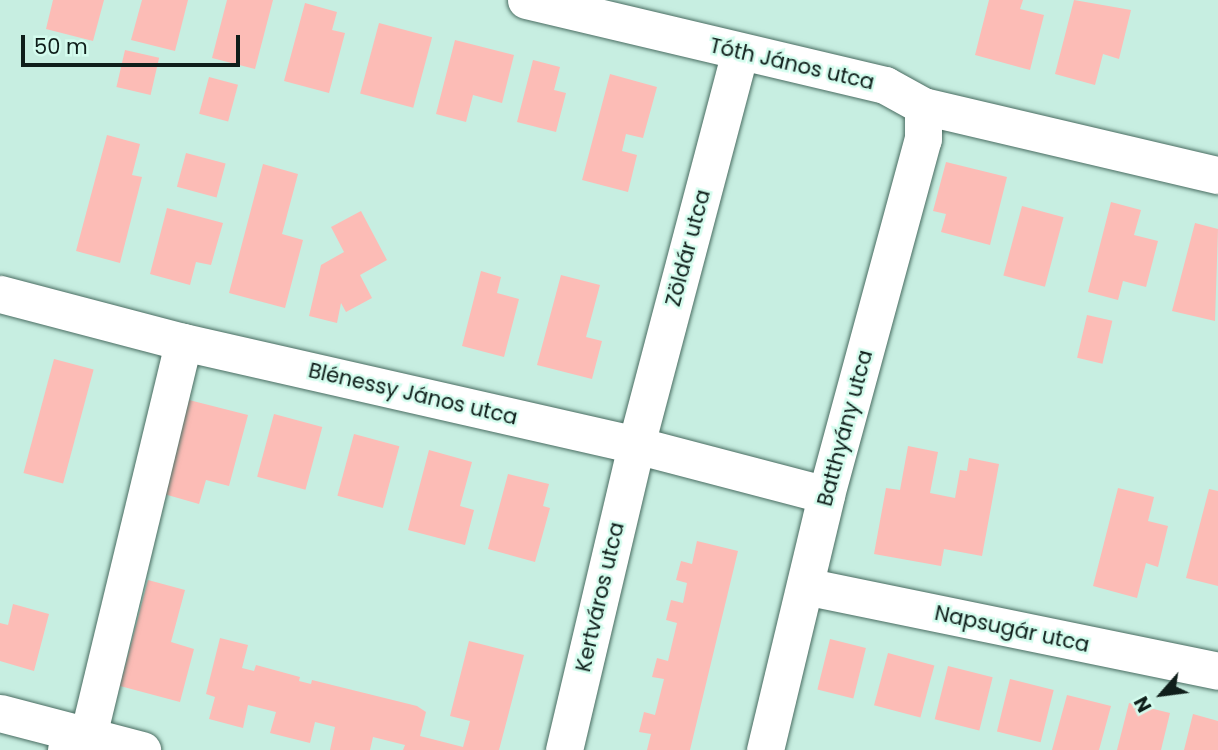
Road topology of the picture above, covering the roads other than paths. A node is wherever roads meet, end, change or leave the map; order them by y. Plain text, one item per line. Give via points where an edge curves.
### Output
1 (526, 0) edge
2 (740, 52) junction
3 (923, 106) junction
4 (1218, 174) edge
5 (0, 294) edge
6 (183, 342) junction
7 (636, 445) junction
8 (826, 495) junction
9 (805, 586) junction
10 (1218, 671) edge
11 (0, 713) edge
12 (77, 743) edge
13 (142, 750) edge
14 (564, 750) edge
15 (765, 750) edge

1 - 2 street, Tóth János utca
2 - 3 street, Tóth János utca via 885,85
2 - 7 street, Zöldár utca
3 - 4 street, Tóth János utca
3 - 8 street, Batthyány utca via 923,139
5 - 6 street, Blénessy János utca
6 - 7 street, Blénessy János utca
6 - 12 street
7 - 8 street, Blénessy János utca
7 - 14 street, Kertváros utca
8 - 9 street, Batthyány utca
9 - 10 street, Napsugár utca
9 - 15 street, Batthyány utca
11 - 12 street
12 - 13 street

